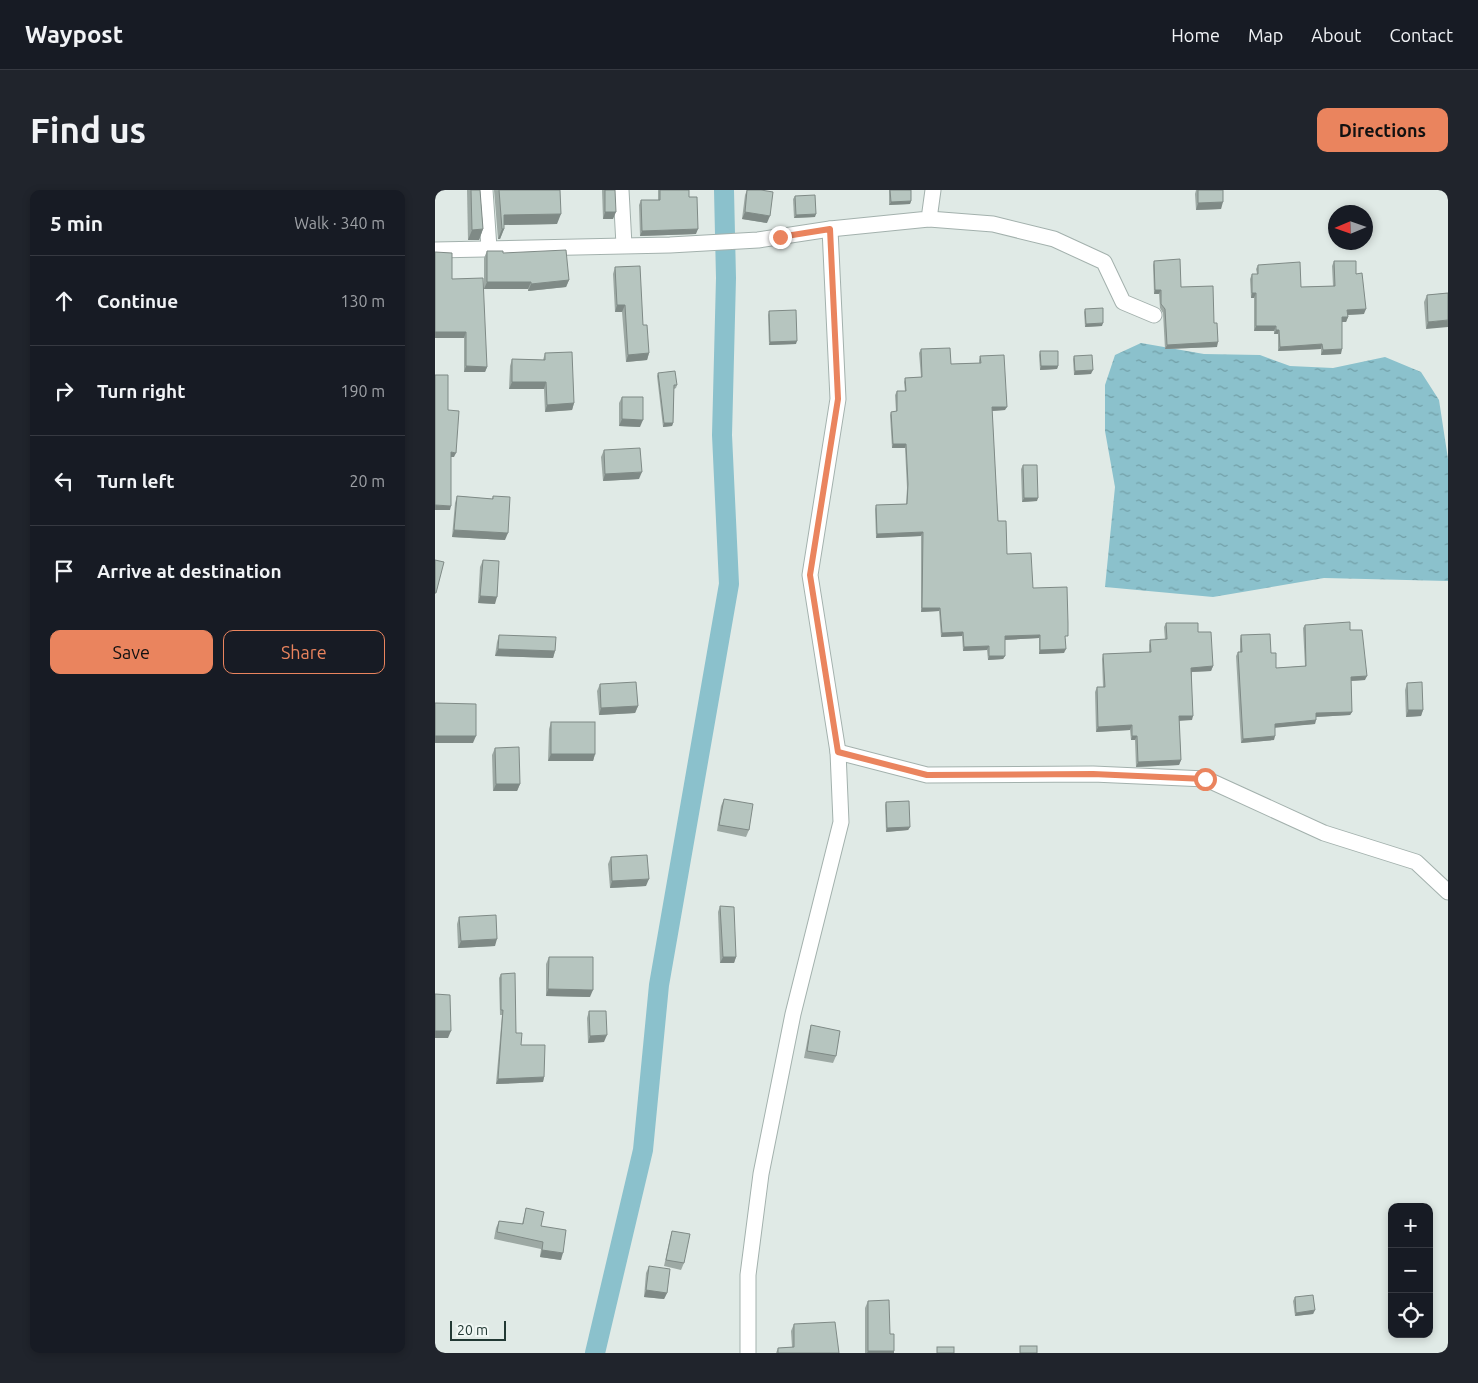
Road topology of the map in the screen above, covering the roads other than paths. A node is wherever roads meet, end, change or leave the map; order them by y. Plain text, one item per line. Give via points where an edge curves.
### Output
1 (485, 190) edge
2 (621, 190) edge
3 (933, 190) edge
4 (929, 219) junction
5 (830, 229) junction
6 (624, 245) junction
7 (489, 248) junction
8 (435, 250) edge
9 (1154, 315) dead end
10 (838, 752) junction
11 (1448, 892) edge
12 (749, 1353) edge

1 - 7 street
2 - 6 street
3 - 4 street
4 - 5 street
4 - 9 street via 993,224 1053,239 1104,262 1123,302
5 - 6 street via 758,240
5 - 10 street via 838,399 810,575
6 - 7 street
7 - 8 street
10 - 11 street via 927,775 1093,774 1205,779 1324,833 1416,862
10 - 12 street via 841,822 793,1014 761,1174 748,1275

